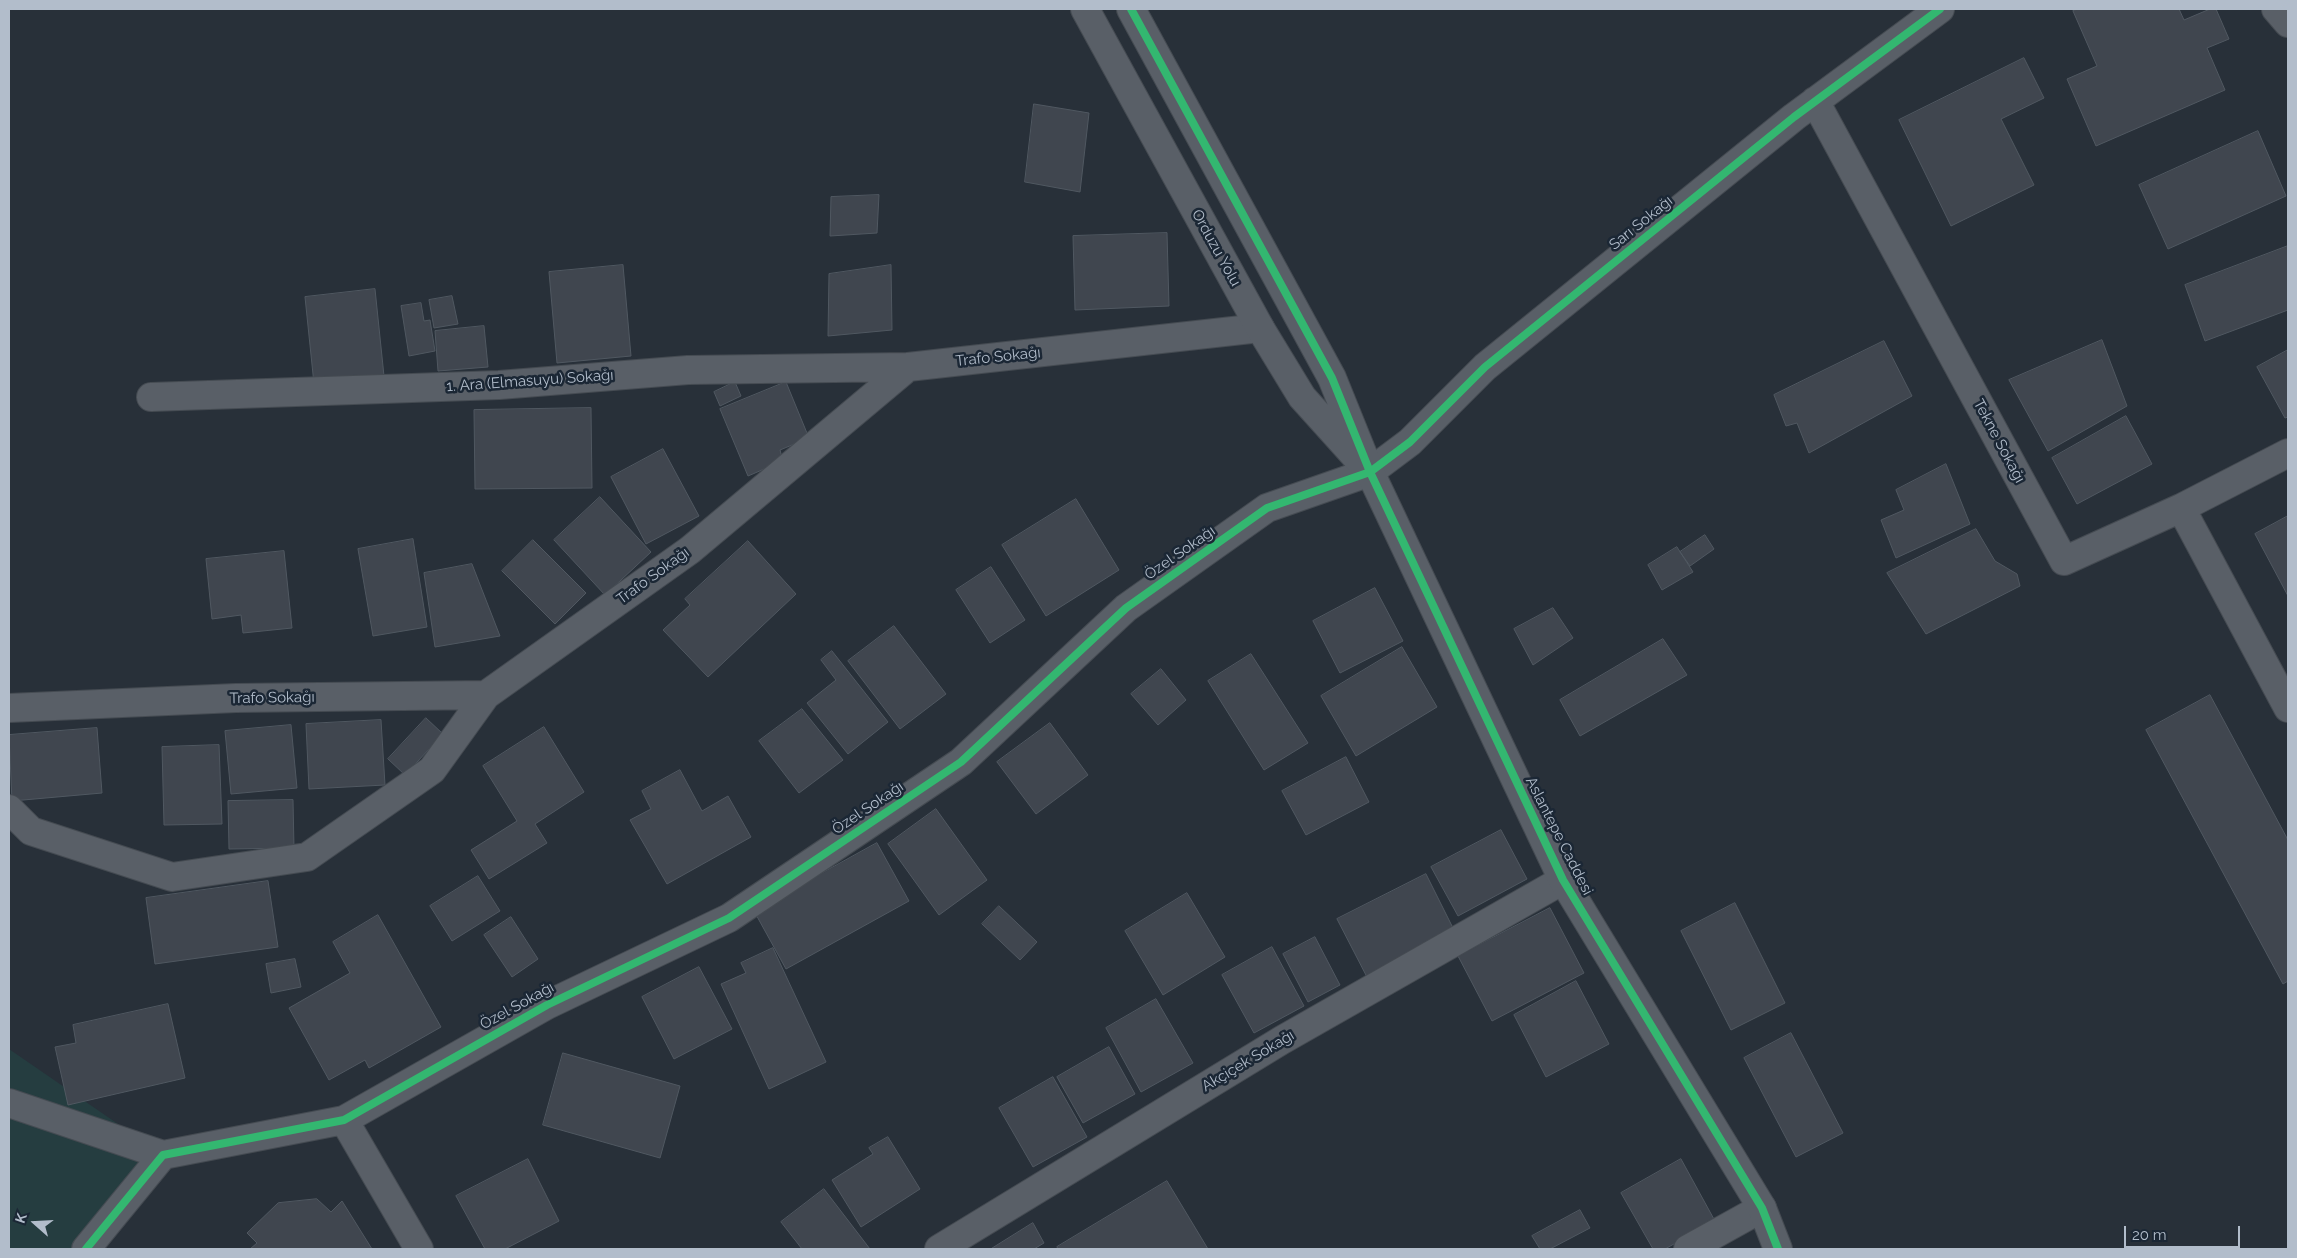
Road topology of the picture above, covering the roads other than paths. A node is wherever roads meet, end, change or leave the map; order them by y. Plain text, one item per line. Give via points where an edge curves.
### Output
1 (1085, 9) edge
2 (1131, 9) edge
3 (1940, 9) edge
4 (2276, 9) edge
5 (2288, 23) edge
6 (1815, 102) junction
7 (1260, 328) junction
8 (865, 367) junction
9 (908, 367) junction
10 (151, 397) dead end
11 (858, 409) junction
12 (2288, 453) edge
13 (1370, 472) junction
14 (2181, 508) junction
15 (486, 695) junction
16 (9, 708) edge
17 (2288, 708) edge
18 (9, 809) edge
19 (1562, 880) junction
20 (9, 1103) edge
21 (344, 1120) junction
22 (163, 1155) junction
23 (1762, 1208) junction
24 (86, 1249) edge
25 (419, 1249) edge
26 (939, 1249) edge
27 (1688, 1249) edge
28 (1778, 1249) edge

1 - 7 street, Orduzu Yolu
2 - 13 street via 1332,378
3 - 6 street, Sarı Sokağı
4 - 5 street
6 - 13 street, Sarı Sokağı via 1485,367 1410,442
6 - 14 street, Tekne Sokağı via 2064,561
7 - 9 street, Trafo Sokağı
7 - 13 street, Orduzu Yolu via 1302,397
8 - 9 street, 1. Ara (Elmasuyu) Sokağı
8 - 10 street, 1. Ara (Elmasuyu) Sokağı via 688,370 499,385
8 - 11 street
9 - 11 street, Trafo Sokağı
11 - 15 street, Trafo Sokağı via 690,550
12 - 14 street, Tekne Sokağı
13 - 19 street, Aslantepe Caddesi
13 - 21 street, Özel Sokağı via 1267,508 1126,608 961,762 729,918 546,1004
14 - 17 street
15 - 16 street, Trafo Sokağı via 236,698
15 - 18 street via 432,770 307,857 172,877 31,831
19 - 23 street, Aslantepe Caddesi
19 - 26 street, Akçiçek Sokağı via 1282,1040
20 - 22 street
21 - 22 street, Özel Sokağı
21 - 25 street
22 - 24 street
23 - 27 street
23 - 28 street, Aslantepe Caddesi

